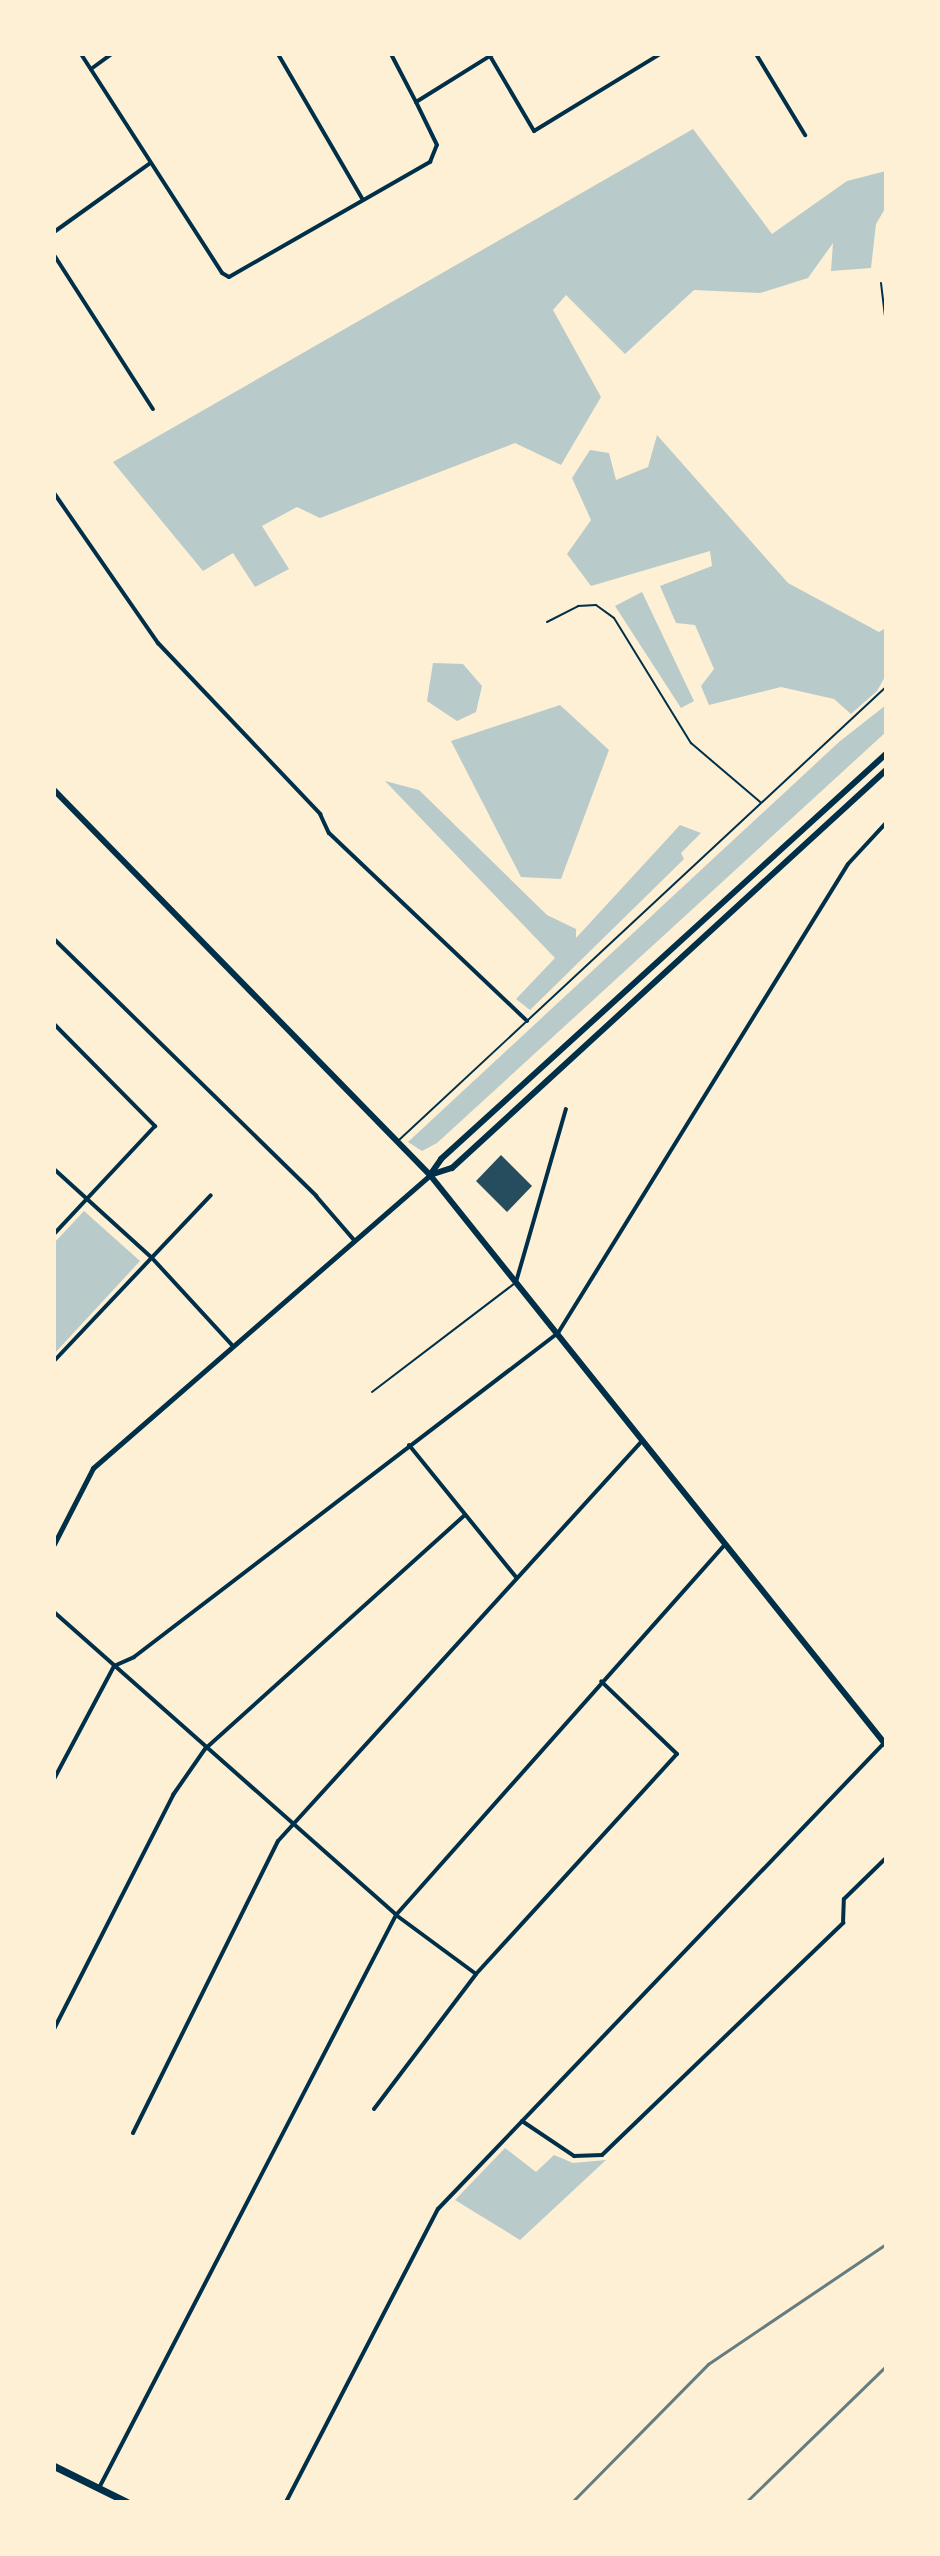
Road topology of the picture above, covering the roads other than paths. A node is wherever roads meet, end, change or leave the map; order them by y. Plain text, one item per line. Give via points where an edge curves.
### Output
1 (81, 54) edge
2 (112, 54) edge
3 (278, 54) edge
4 (391, 54) edge
5 (660, 54) edge
6 (756, 54) edge
7 (492, 55) edge
8 (91, 69) junction
9 (416, 102) junction
10 (805, 135) dead end
11 (149, 164) junction
12 (363, 200) junction
13 (54, 232) edge
14 (54, 255) edge
15 (881, 283) dead end
16 (886, 325) edge
17 (153, 409) dead end
18 (54, 493) edge
19 (547, 622) dead end
20 (886, 687) edge
21 (886, 754) edge
22 (886, 770) edge
23 (54, 790) edge
24 (761, 803) junction
25 (886, 823) edge
26 (54, 939) edge
27 (527, 1021) junction
28 (54, 1024) edge
29 (566, 1109) dead end
30 (398, 1141) junction
31 (54, 1169) edge
32 (430, 1175) junction
33 (211, 1195) dead end
34 (87, 1199) junction
35 (54, 1234) edge
36 (354, 1240) junction
37 (152, 1258) junction
38 (516, 1282) junction
39 (558, 1333) junction
40 (232, 1345) junction
41 (54, 1361) edge
42 (372, 1392) dead end
43 (643, 1439) junction
44 (409, 1444) junction
45 (465, 1515) junction
46 (54, 1544) edge
47 (725, 1544) junction
48 (516, 1577) junction
49 (54, 1612) edge
50 (114, 1666) junction
51 (601, 1681) junction
52 (885, 1743) edge
53 (205, 1749) junction
54 (54, 1779) edge
55 (292, 1825) junction
56 (886, 1858) edge
57 (396, 1915) junction
58 (476, 1974) junction
59 (54, 2029) edge
60 (374, 2109) dead end
61 (522, 2121) junction
62 (133, 2133) dead end
63 (54, 2466) edge
64 (99, 2488) junction
65 (127, 2502) edge
66 (286, 2502) edge

1 - 8 street
2 - 8 street
3 - 12 street
4 - 9 street
5 - 7 street via 534,131
6 - 10 street
7 - 9 street
8 - 11 street
9 - 12 street via 437,145 435,157
11 - 12 street via 229,277
11 - 13 street
14 - 17 street
15 - 16 lane
18 - 27 street via 158,643 320,814 329,833
19 - 24 lane via 578,606 596,605 614,618 691,743
20 - 24 lane
21 - 32 main road via 441,1159
22 - 32 main road via 452,1168
23 - 30 main road
24 - 27 lane
25 - 39 street via 848,864
26 - 36 street via 316,1196
27 - 30 lane
28 - 34 street via 155,1126
29 - 38 street
30 - 32 main road
31 - 34 street
32 - 36 street
32 - 38 main road
33 - 37 street
34 - 35 street
34 - 37 street
36 - 40 street
37 - 40 street
37 - 41 street
38 - 39 main road
38 - 42 lane
39 - 43 main road
39 - 44 street
40 - 46 street via 93,1468
43 - 47 main road
43 - 48 street
44 - 45 street
44 - 50 street via 134,1657
45 - 48 street
45 - 53 street
47 - 51 street
47 - 52 main road
48 - 55 street
49 - 50 street
50 - 53 street
50 - 54 street
51 - 57 street
51 - 58 street via 677,1754
52 - 61 street
53 - 55 street
53 - 59 street via 173,1795
55 - 57 street
55 - 62 street via 278,1841
56 - 61 street via 844,1899 843,1923 602,2155 574,2156
57 - 58 street
57 - 64 street via 350,1994
58 - 60 street
61 - 66 street via 438,2209
63 - 64 main road
64 - 65 main road

